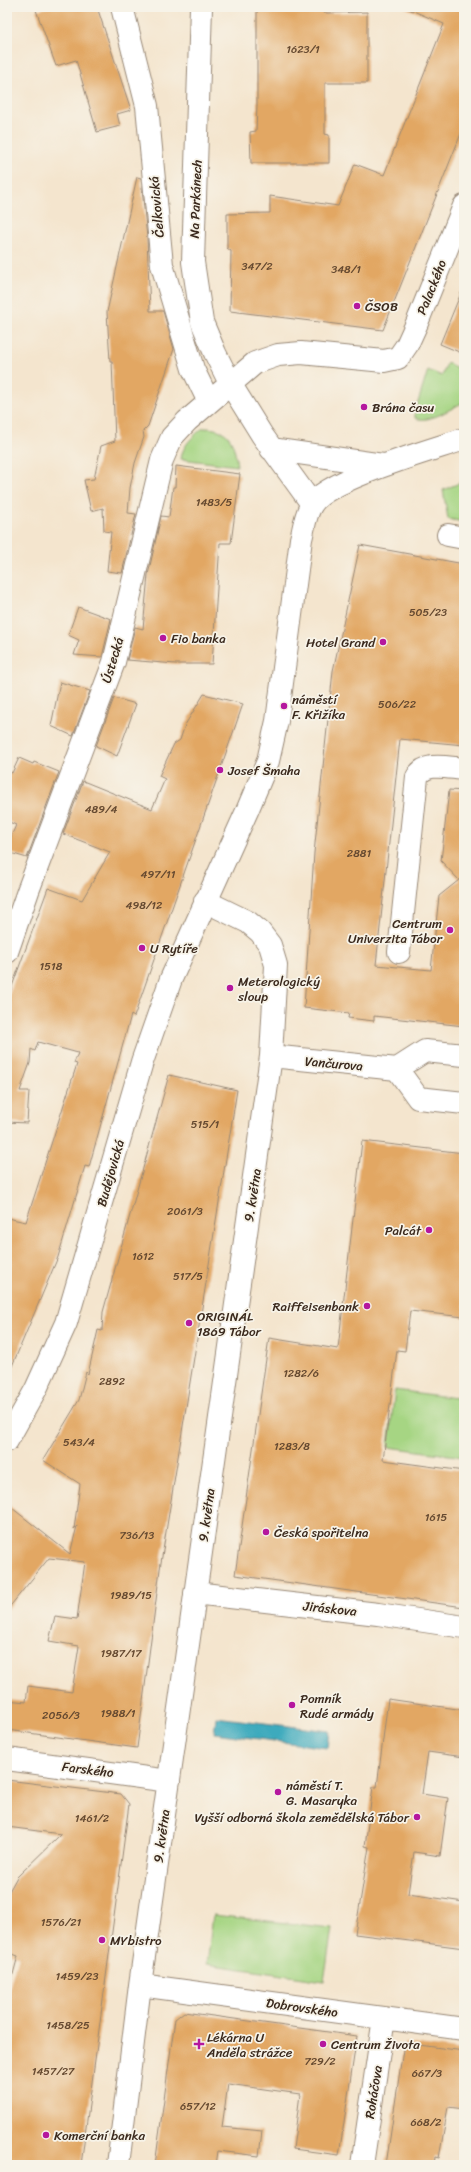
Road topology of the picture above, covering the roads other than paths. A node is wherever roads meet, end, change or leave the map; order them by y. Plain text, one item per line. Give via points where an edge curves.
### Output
1 (122, 7) edge
2 (201, 7) edge
3 (464, 206) edge
4 (231, 385) junction
5 (209, 402) junction
6 (464, 439) edge
7 (271, 448) junction
8 (383, 465) junction
9 (312, 504) junction
10 (464, 769) edge
11 (205, 901) junction
12 (7, 952) edge
13 (399, 952) dead end
14 (464, 1055) edge
15 (272, 1056) junction
16 (397, 1069) junction
17 (464, 1102) edge
18 (7, 1441) edge
19 (195, 1592) junction
20 (464, 1627) edge
21 (7, 1759) edge
22 (169, 1781) junction
23 (140, 1985) junction
24 (384, 2018) junction
25 (464, 2029) edge
26 (118, 2165) edge
27 (362, 2165) edge

1 - 5 street, Čelkovická via 148,106 162,265 193,369
2 - 4 street, Na Parkánech via 193,262 202,322
3 - 4 street, Palackého via 417,322 398,358 392,361 301,353 278,355 255,363
4 - 5 street, Ústecká
4 - 7 street
5 - 12 street, Ústecká via 172,437 162,460 114,662
6 - 8 street
7 - 8 street
7 - 9 street
8 - 9 street via 322,494
9 - 11 street via 301,539 272,746 247,811
10 - 13 street via 432,767 420,772 417,777
11 - 15 street, 9. května via 248,922 270,945 276,965
11 - 18 street, Budějovická via 172,979 142,1062 66,1323 36,1389
14 - 16 street via 425,1051
15 - 16 street, Vančurova
15 - 19 street, 9. května
16 - 17 street via 418,1098
19 - 20 street, Jiráskova
19 - 22 street, 9. května
21 - 22 street, Farského
22 - 23 street, 9. května
23 - 24 street, Dobrovského
23 - 26 street, 9. května
24 - 25 street, Dobrovského
24 - 27 street, Roháčova

